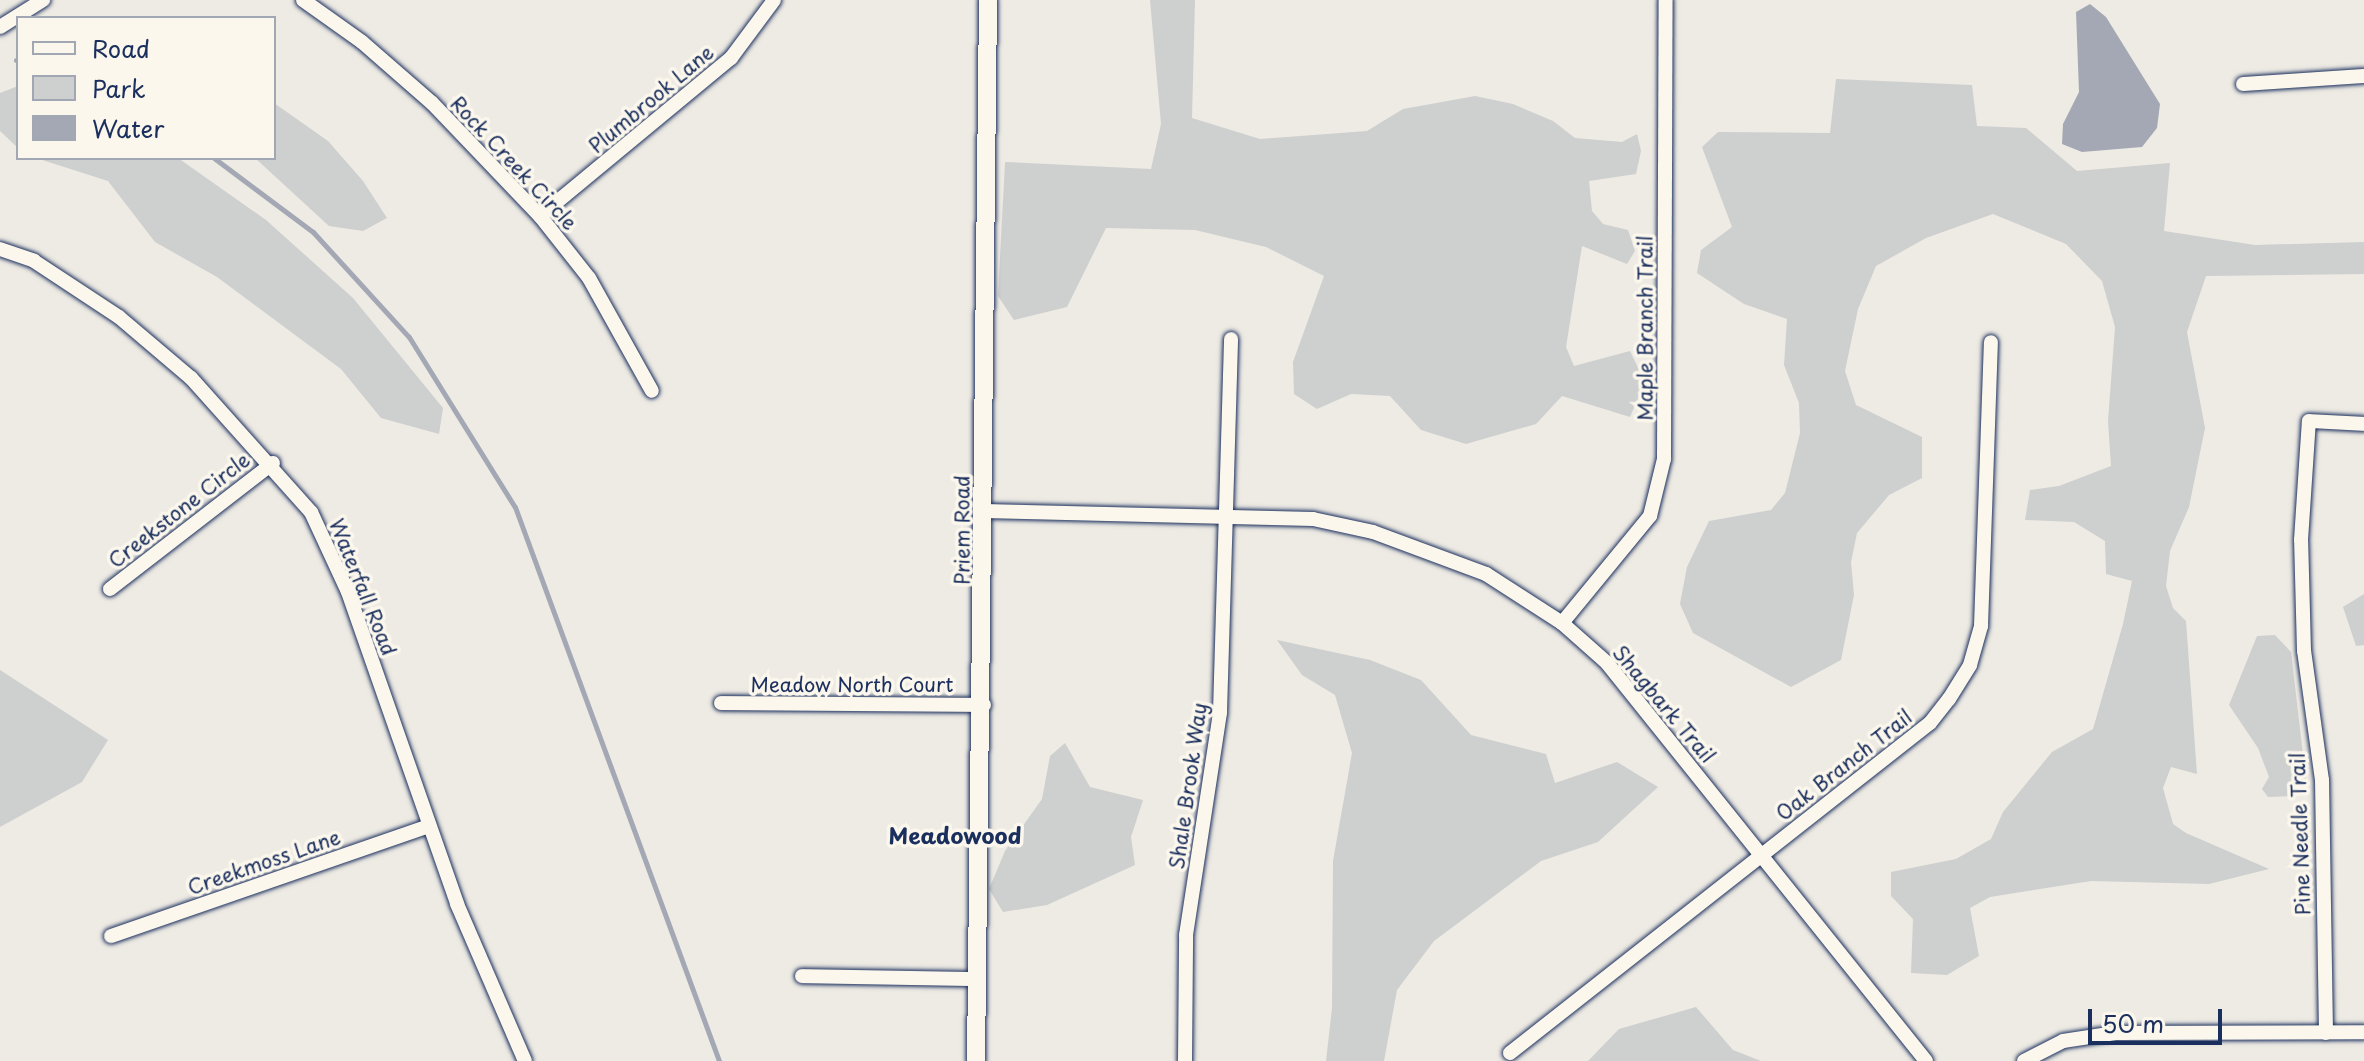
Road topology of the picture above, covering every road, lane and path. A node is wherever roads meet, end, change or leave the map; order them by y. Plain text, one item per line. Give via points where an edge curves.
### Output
1 (43, 0) edge
2 (303, 0) edge
3 (774, 0) edge
4 (988, 0) edge
5 (1666, 0) edge
6 (18, 16) edge
7 (2364, 76) edge
8 (2243, 84) dead end
9 (540, 216) junction
10 (0, 249) edge
11 (1231, 339) dead end
12 (1991, 342) dead end
13 (652, 391) dead end
14 (2364, 424) edge
15 (273, 463) junction
16 (984, 511) junction
17 (1226, 516) junction
18 (110, 589) dead end
19 (1562, 623) junction
20 (721, 703) dead end
21 (984, 705) junction
22 (429, 826) junction
23 (1762, 854) junction
24 (111, 936) dead end
25 (802, 976) dead end
26 (977, 979) junction
27 (2364, 1032) edge
28 (2326, 1033) junction
29 (1510, 1053) dead end
30 (525, 1061) edge
31 (976, 1061) edge
32 (1185, 1061) edge
33 (1926, 1061) edge
34 (2024, 1061) edge

1 - 6 street
2 - 9 street, Rock Creek Circle via 432,103
3 - 9 street, Plumbrook Lane via 731,58
4 - 16 street, Priem Road
5 - 19 street, Maple Branch Trail via 1664,459 1650,516
7 - 8 street
9 - 13 street, Rock Creek Circle via 589,278
10 - 15 street, Waterfall Road via 34,261 119,317 191,378
11 - 17 street, Shale Brook Way
12 - 23 street, Oak Branch Trail via 1981,626 1970,665 1930,723
14 - 28 street, Pine Needle Trail via 2309,421 2301,540 2304,651 2322,780
15 - 18 street, Creekstone Circle
15 - 22 street, Waterfall Road via 311,512 348,592
16 - 17 street, Shagbark Trail
16 - 21 street, Priem Road
17 - 19 street, Shagbark Trail via 1313,519 1373,532 1486,574
17 - 32 street, Shale Brook Way via 1220,712 1186,935
19 - 23 street, Shagbark Trail via 1607,663
20 - 21 street, Meadow North Court
21 - 26 street, Priem Road
22 - 24 street, Creekmoss Lane
22 - 30 street, Waterfall Road
23 - 29 street, Oak Branch Trail
23 - 33 street, Shagbark Trail
25 - 26 street
26 - 31 street, Priem Road
27 - 28 street
28 - 34 street via 2098,1034 2063,1041

